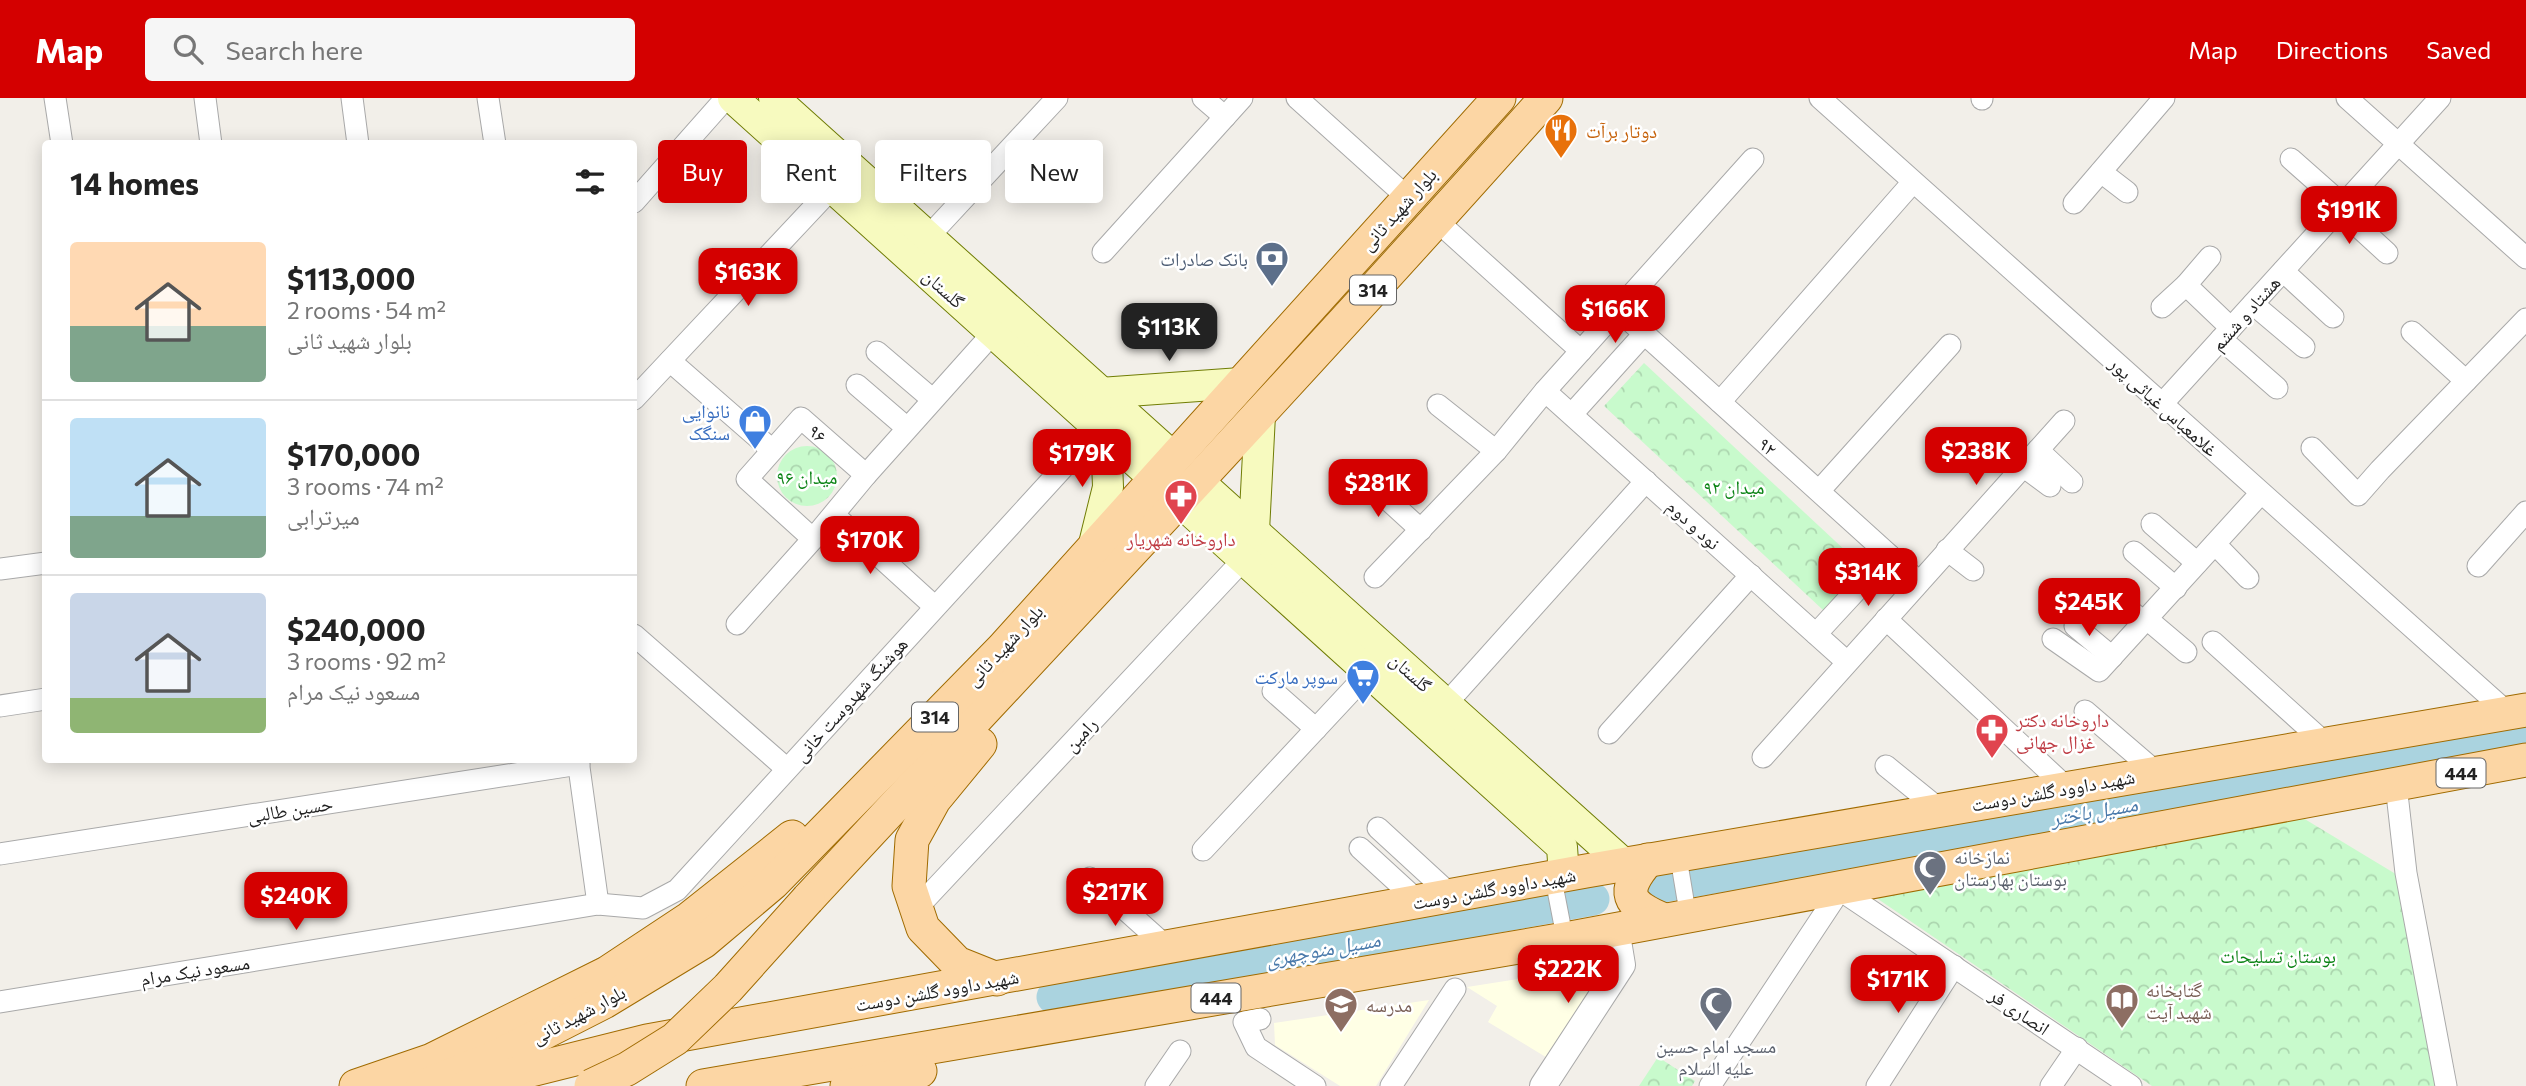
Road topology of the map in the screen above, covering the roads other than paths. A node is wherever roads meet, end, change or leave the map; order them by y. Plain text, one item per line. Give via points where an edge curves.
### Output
1 (55, 98) edge
2 (205, 98) edge
3 (352, 98) edge
4 (488, 98) edge
5 (726, 98) edge
6 (733, 98) edge
7 (774, 98) edge
8 (1057, 98) edge
9 (1203, 98) edge
10 (1242, 98) edge
11 (1297, 98) edge
12 (1499, 98) edge
13 (1546, 98) edge
14 (1820, 98) edge
15 (2164, 98) edge
16 (2347, 98) edge
17 (2440, 98) edge
18 (1225, 117) junction
19 (61, 140) edge
20 (210, 140) edge
21 (357, 140) edge
22 (494, 140) edge
23 (779, 140) edge
24 (2398, 144) junction
25 (1753, 159) dead end
26 (2291, 159) dead end
27 (2101, 172) junction
28 (1913, 182) junction
29 (2127, 192) dead end
30 (1408, 198) junction
31 (637, 199) edge
32 (818, 203) edge
33 (849, 203) edge
34 (2074, 203) dead end
35 (2341, 207) junction
36 (1437, 221) junction
37 (928, 237) junction
38 (1104, 252) dead end
39 (2388, 253) dead end
40 (2210, 257) dead end
41 (2526, 258) edge
42 (2283, 271) junction
43 (2186, 285) junction
44 (2253, 304) junction
45 (2162, 307) dead end
46 (1618, 310) junction
47 (2333, 317) dead end
48 (2524, 321) edge
49 (2412, 332) dead end
50 (993, 333) junction
51 (2226, 333) junction
52 (1644, 334) junction
53 (1950, 345) dead end
54 (2304, 347) dead end
55 (1581, 351) junction
56 (877, 352) dead end
57 (670, 362) junction
58 (2466, 381) junction
59 (1241, 383) junction
60 (857, 385) dead end
61 (2277, 388) dead end
62 (1545, 391) junction
63 (1100, 393) junction
64 (637, 397) edge
65 (932, 399) junction
66 (1720, 402) junction
67 (2162, 404) junction
68 (1438, 405) dead end
69 (1572, 414) junction
70 (1260, 415) junction
71 (2064, 421) dead end
72 (907, 428) junction
73 (1094, 441) junction
74 (2312, 448) dead end
75 (772, 450) junction
76 (1496, 451) junction
77 (2030, 458) junction
78 (866, 475) junction
79 (1363, 477) dead end
80 (1176, 479) junction
81 (1646, 481) junction
82 (2072, 482) dead end
83 (2050, 486) dead end
84 (1819, 491) junction
85 (2261, 493) junction
86 (2526, 512) edge
87 (834, 515) junction
88 (2152, 524) dead end
89 (1421, 530) junction
90 (1254, 531) junction
91 (813, 539) junction
92 (2215, 544) junction
93 (1093, 548) junction
94 (1947, 551) junction
95 (2134, 552) dead end
96 (1889, 555) junction
97 (1244, 559) junction
98 (2197, 563) junction
99 (42, 564) edge
100 (2478, 566) dead end
101 (0, 569) edge
102 (1973, 570) dead end
103 (1751, 575) junction
104 (1375, 577) dead end
105 (2248, 578) dead end
106 (1919, 582) junction
107 (1101, 583) junction
108 (2176, 587) junction
109 (2110, 595) dead end
110 (934, 606) junction
111 (1886, 619) junction
112 (2146, 621) junction
113 (737, 624) dead end
114 (2075, 626) dead end
115 (1816, 634) junction
116 (637, 638) edge
117 (2053, 639) dead end
118 (2213, 642) dead end
119 (2186, 652) dead end
120 (1847, 662) junction
121 (2106, 664) junction
122 (1369, 672) junction
123 (1273, 691) dead end
124 (42, 700) edge
125 (1446, 704) junction
126 (0, 706) edge
127 (2085, 711) dead end
128 (2517, 712) edge
129 (928, 723) junction
130 (1316, 729) junction
131 (1609, 733) dead end
132 (2326, 744) junction
133 (1763, 757) dead end
134 (573, 763) edge
135 (579, 763) edge
136 (1886, 766) dead end
137 (2525, 768) edge
138 (786, 769) junction
139 (2156, 772) junction
140 (2396, 785) junction
141 (2066, 787) junction
142 (1939, 809) junction
143 (1378, 828) dead end
144 (1591, 834) junction
145 (1360, 848) dead end
146 (1203, 850) dead end
147 (0, 854) edge
148 (1650, 860) junction
149 (1566, 868) junction
150 (1090, 878) dead end
151 (1840, 890) junction
152 (1452, 896) junction
153 (1419, 902) junction
154 (598, 904) junction
155 (916, 908) junction
156 (1676, 918) junction
157 (1592, 934) junction
158 (1168, 948) junction
159 (1954, 966) junction
160 (997, 979) junction
161 (1455, 989) dead end
162 (0, 1002) edge
163 (1260, 1019) dead end
164 (2077, 1048) junction
165 (1180, 1051) dead end
166 (841, 1075) edge
167 (356, 1086) edge
168 (424, 1086) edge
169 (467, 1086) edge
170 (591, 1086) edge
171 (703, 1086) edge
172 (1157, 1086) edge
173 (1315, 1086) edge
174 (1391, 1086) edge
175 (1543, 1086) edge
176 (1710, 1086) edge
177 (1877, 1086) edge
178 (2051, 1086) edge
179 (2131, 1086) edge
180 (2446, 1086) edge

1 - 19 street
2 - 20 street
3 - 21 street
4 - 22 street
5 - 31 street
6 - 23 main road, گلستان
7 - 37 main road, گلستان
8 - 37 street
9 - 18 street
10 - 18 street
11 - 30 street
12 - 30 main road, بلوار شهید ثانی / 314
13 - 36 main road, بلوار شهید ثانی / 314
14 - 28 street, غلامعباس غیاثی پور
15 - 27 street
16 - 24 street
17 - 24 street, هشتاد و ششم
18 - 38 street
24 - 35 street, هشتاد و ششم
24 - 41 street
25 - 46 street
26 - 35 street
27 - 29 street
27 - 34 street
28 - 66 street
28 - 67 street, غلامعباس غیاثی پور
30 - 59 main road, بلوار شهید ثانی / 314
32 - 57 street
33 - 50 main road, گلستان
35 - 39 street
35 - 42 street, هشتاد و ششم
36 - 55 street
36 - 70 main road, بلوار شهید ثانی / 314
37 - 63 main road, گلستان
40 - 43 street
42 - 44 street, هشتاد و ششم
42 - 47 street
43 - 45 street
43 - 51 street
44 - 51 street, هشتاد و ششم
44 - 54 street
46 - 52 street, ۹۲
46 - 55 street
48 - 58 street
49 - 58 street
50 - 65 street
50 - 73 main road, گلستان
51 - 61 street
51 - 67 street, هشتاد و ششم
52 - 66 street, ۹۲
52 - 69 street
53 - 84 street
55 - 62 street
56 - 65 street
57 - 64 street
57 - 75 street
58 - 74 street via 2358,495
59 - 63 main road
59 - 80 main road, بلوار شهید ثانی / 314
60 - 72 street
62 - 69 street, نود و دوم
62 - 76 street
63 - 80 main road, گلستان
65 - 72 street
66 - 84 street, ۹۲
67 - 85 street, غلامعباس غیاثی پور
68 - 76 street
69 - 81 street, نود و دوم
70 - 80 main road, بلوار شهید ثانی / 314
70 - 90 main road
71 - 77 street
72 - 78 street
73 - 80 main road, گلستان
73 - 93 main road via 1108,487
73 - 110 street, هوشنگ شهدوست خانی
75 - 78 street, ۹۶ via 800,418
75 - 91 street, ۹۶ via 747,479
76 - 89 street
77 - 82 street
77 - 83 street
77 - 94 street
78 - 87 street
79 - 89 street
80 - 90 main road, گلستان
80 - 93 main road, بلوار شهید ثانی / 314
80 - 97 main road, گلستان
80 - 107 main road, بلوار شهید ثانی / 314
81 - 103 street, نود و دوم
81 - 125 street
84 - 96 street, ۹۲
85 - 92 street
85 - 128 street, غلامعباس غیاثی پور
86 - 100 street
87 - 91 street
87 - 110 street
88 - 98 street
89 - 104 street
90 - 125 main road, گلستان
91 - 113 street
92 - 98 street
92 - 105 street
93 - 129 main road, بلوار شهید ثانی / 314
94 - 102 street
94 - 106 street
95 - 108 street
96 - 106 street, ۹۲
96 - 115 street
97 - 122 main road, گلستان
97 - 155 street, رامین
98 - 108 street
99 - 101 street
103 - 115 street, نود و دوم
103 - 131 street
106 - 111 street
107 - 155 main road via 1044,666 934,800 912,840 909,886
107 - 170 main road, بلوار شهید ثانی / 314, bridge via 728,988 675,1039
108 - 112 street
109 - 112 street
110 - 138 street, هوشنگ شهدوست خانی
111 - 120 street
111 - 141 street
112 - 119 street
112 - 121 street
114 - 121 street
115 - 120 street, نود و دوم
116 - 138 street
117 - 121 street
118 - 132 street
120 - 133 street
122 - 130 street
122 - 149 main road, گلستان
123 - 130 street
124 - 126 street
125 - 144 main road, گلستان
127 - 139 street
128 - 132 main road, شهید داوود گلشن دوست
129 - 167 main road via 709,903 607,973 432,1060
129 - 168 main road, بلوار شهید ثانی / 314 via 773,883 703,942 592,1008 496,1057
130 - 146 street
132 - 139 main road, شهید داوود گلشن دوست
134 - 147 street, حسین طالبی
135 - 154 street
136 - 142 street
137 - 140 main road, 444
138 - 154 street, هوشنگ شهدوست خانی via 677,890 643,908
139 - 141 main road, شهید داوود گلشن دوست
140 - 151 main road, 444
140 - 180 street via 2406,873
141 - 142 main road, شهید داوود گلشن دوست
142 - 148 main road, شهید داوود گلشن دوست
143 - 152 street
144 - 148 main road, گلستان
144 - 149 main road
145 - 153 street
148 - 149 main road, شهید داوود گلشن دوست
148 - 156 street
148 - 156 main road via 1633,878 1630,897 1642,910
149 - 152 main road, شهید داوود گلشن دوست
149 - 157 street
149 - 157 main road via 1606,886 1612,901 1607,918
150 - 158 street
151 - 156 main road, 444
151 - 159 street, انصاری فر
151 - 176 street
152 - 153 main road, شهید داوود گلشن دوست
153 - 158 main road, شهید داوود گلشن دوست
154 - 162 street, مسعود نیک مرام
155 - 160 main road via 923,928 957,962
156 - 157 main road, 444
157 - 166 main road, 444 via 1477,954 1277,1000
157 - 175 street via 1622,965
158 - 160 main road, شهید داوود گلشن دوست
159 - 164 street, انصاری فر
159 - 177 street
160 - 169 main road, شهید داوود گلشن دوست via 647,1041
161 - 174 street
163 - 173 street via 1244,1022 1256,1047
164 - 178 street
164 - 179 street, انصاری فر
165 - 172 street
166 - 171 main road

